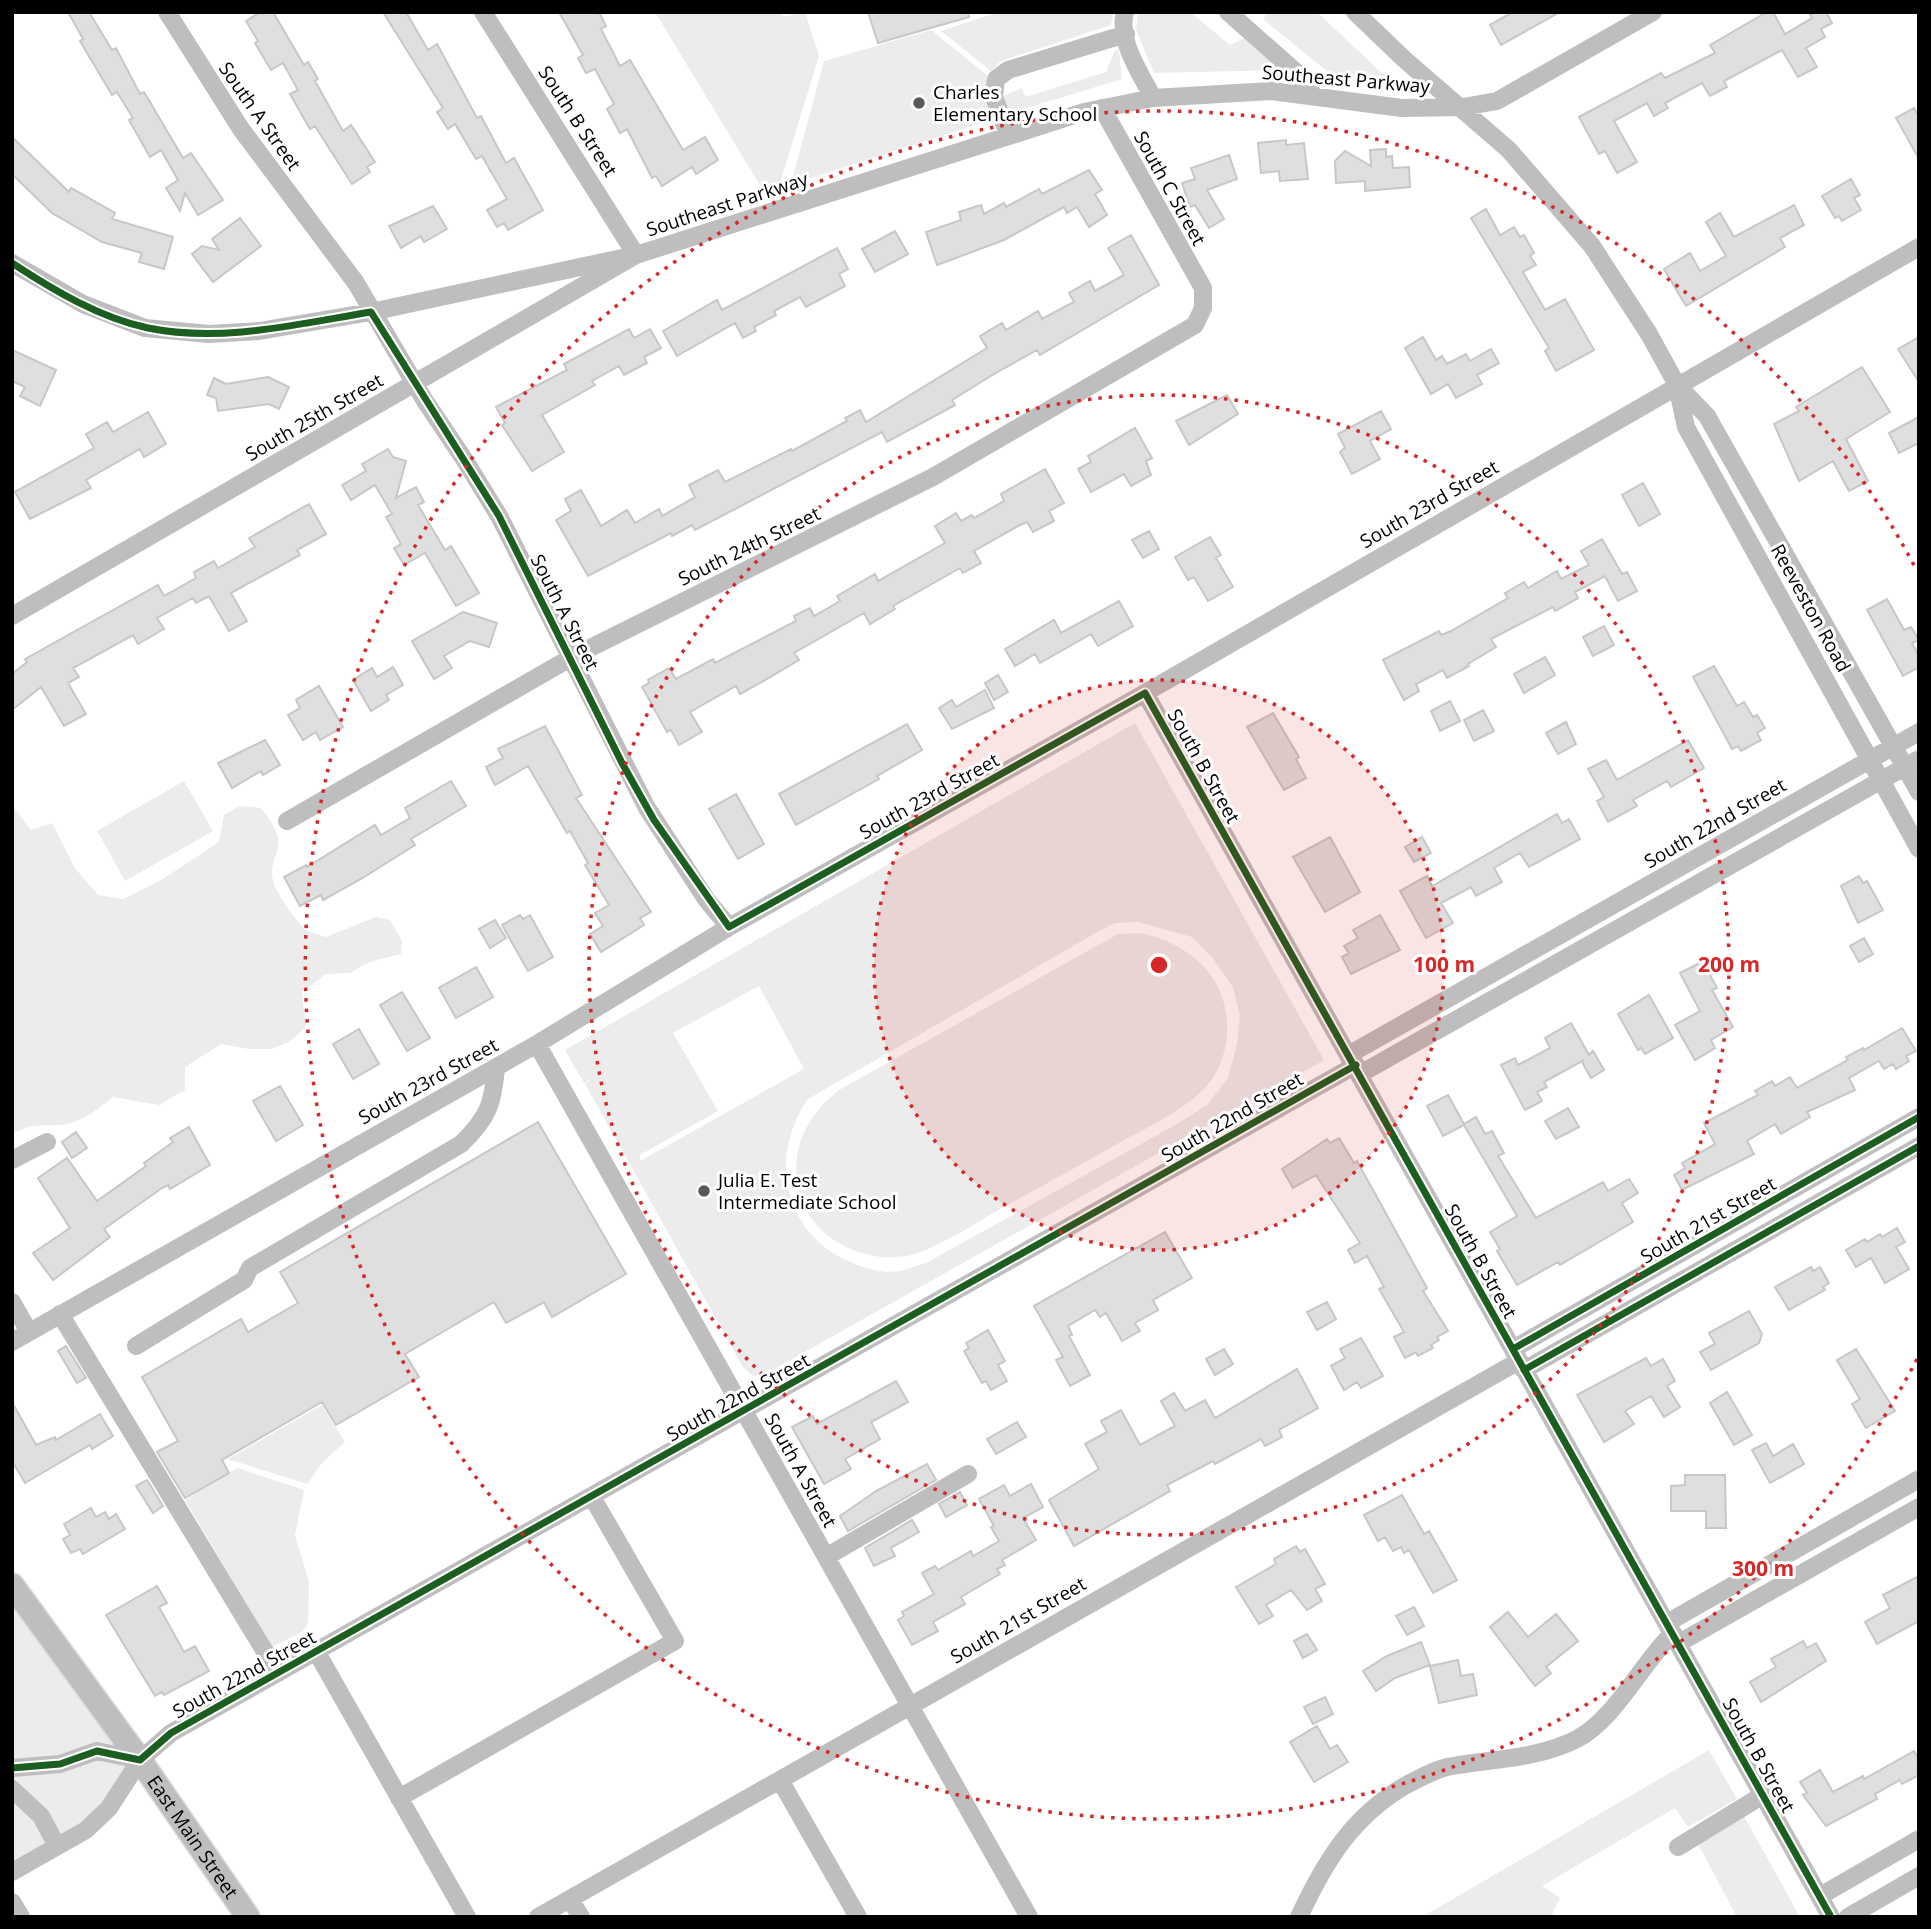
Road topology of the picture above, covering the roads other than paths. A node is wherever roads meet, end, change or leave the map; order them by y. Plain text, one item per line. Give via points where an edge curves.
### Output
1 (167, 12) edge
2 (482, 12) edge
3 (1125, 12) edge
4 (1228, 12) edge
5 (1355, 12) edge
6 (1653, 12) edge
7 (1126, 34) junction
8 (1314, 96) junction
9 (1153, 98) junction
10 (1463, 107) junction
11 (1102, 108) junction
12 (1009, 136) junction
13 (1919, 247) edge
14 (636, 255) junction
15 (12, 263) edge
16 (1203, 288) joint
17 (372, 312) junction
18 (415, 383) junction
19 (1676, 385) junction
20 (12, 616) edge
21 (572, 657) junction
22 (1145, 693) junction
23 (1919, 732) edge
24 (1893, 747) junction
25 (1871, 759) junction
26 (1912, 763) edge
27 (1881, 780) junction
28 (1919, 792) edge
29 (287, 821) dead end
30 (1919, 849) edge
31 (1607, 909) junction
32 (729, 927) junction
33 (1620, 928) junction
34 (537, 1044) junction
35 (1355, 1064) junction
36 (496, 1067) junction
37 (1919, 1117) edge
38 (47, 1142) dead end
39 (1919, 1146) edge
40 (12, 1160) edge
41 (1776, 1199) junction
42 (1788, 1220) junction
43 (12, 1302) edge
44 (60, 1314) junction
45 (29, 1332) junction
46 (12, 1342) edge
47 (136, 1346) dead end
48 (1519, 1360) junction
49 (744, 1412) junction
50 (968, 1474) dead end
51 (1917, 1485) edge
52 (593, 1497) junction
53 (1919, 1507) edge
54 (827, 1557) junction
55 (12, 1585) edge
56 (1673, 1633) junction
57 (316, 1651) junction
58 (278, 1673) junction
59 (911, 1706) junction
60 (140, 1760) junction
61 (12, 1768) edge
62 (780, 1780) junction
63 (12, 1789) edge
64 (1763, 1795) junction
65 (399, 1798) junction
66 (1919, 1839) edge
67 (57, 1846) junction
68 (1678, 1847) dead end
69 (12, 1872) edge
70 (1919, 1877) edge
71 (1820, 1896) junction
72 (570, 1899) junction
73 (12, 1902) edge
74 (21, 1917) edge
75 (248, 1917) edge
76 (467, 1917) edge
77 (538, 1917) edge
78 (580, 1917) edge
79 (858, 1917) edge
80 (1029, 1917) edge
81 (1299, 1917) edge
82 (1831, 1917) edge
83 (1848, 1917) edge

1 - 17 street, South A Street via 241,129
2 - 14 street, South B Street
3 - 7 street
4 - 8 street via 1297,73
5 - 10 street, Reeveston Road
6 - 10 street via 1497,101
7 - 9 street via 1128,49
7 - 12 street via 1008,70 996,79 994,97
8 - 9 street, Southeast Parkway via 1271,90
8 - 10 street, Southeast Parkway via 1402,108
9 - 11 street, Southeast Parkway
10 - 19 street, Reeveston Road via 1509,150 1592,246
11 - 12 street, Southeast Parkway
11 - 16 street, South C Street
12 - 14 street, Southeast Parkway
13 - 19 street, South 23rd Street
14 - 17 street, Southeast Parkway
14 - 18 street, South 25th Street
15 - 17 street, Southeast Parkway via 83,304 145,328 172,332 259,331
16 - 21 street, South 24th Street via 1203,308 1183,335 922,482
17 - 18 street, South A Street
18 - 20 street, South 25th Street
18 - 21 street, South A Street via 499,516
19 - 22 street, South 23rd Street
19 - 24 street, Reeveston Road via 1707,416
19 - 25 street, Reeveston Road via 1686,427
21 - 29 street, South 24th Street
21 - 32 street, South A Street via 647,808
22 - 32 street, South 23rd Street
22 - 35 street, South B Street
23 - 24 street, South 22nd Street
24 - 25 street, South 22nd Street
24 - 26 street, Reeveston Road
25 - 27 street, Reeveston Road
25 - 31 street, South 22nd Street
26 - 27 street, South 22nd Street
26 - 28 street, Reeveston Road
27 - 30 street, Reeveston Road
27 - 33 street, South 22nd Street
31 - 33 street
31 - 35 street, South 22nd Street
32 - 34 street, South 23rd Street
33 - 35 street, South 22nd Street
34 - 36 street, South 23rd Street
34 - 49 street, South A Street
35 - 48 street, South B Street
35 - 49 street, South 22nd Street
36 - 44 street, South 23rd Street
36 - 47 street via 493,1096 483,1122 461,1144 250,1268 244,1280
37 - 41 street, South 21st Street
38 - 40 street
39 - 42 street, South 21st Street
41 - 42 street
41 - 48 street, South 21st Street
42 - 48 street, South 21st Street
43 - 45 street
44 - 45 street, South 23rd Street
44 - 58 street
45 - 46 street, South 23rd Street
48 - 56 street, South B Street
48 - 59 street, South 21st Street
49 - 52 street, South 22nd Street
49 - 54 street, South A Street
50 - 54 street
51 - 56 street
52 - 57 street, South 22nd Street
52 - 65 street via 675,1641
53 - 56 street
54 - 59 street, South A Street
55 - 60 main road, East Main Street
56 - 64 street, South B Street
56 - 81 street via 1652,1653 1612,1708 1576,1740 1543,1751 1444,1768 1381,1801 1335,1848
57 - 58 street, South 22nd Street
57 - 65 street
58 - 60 street, South 22nd Street via 171,1733
59 - 62 street, South 21st Street
59 - 80 street, South A Street
60 - 61 street via 97,1751 60,1764
60 - 67 street, South 22nd Street via 109,1808 86,1830
60 - 75 main road, East Main Street
62 - 72 street, South 21st Street
62 - 79 street
63 - 67 street via 41,1816
64 - 68 street
64 - 71 street, South B Street
65 - 76 street
66 - 71 street
67 - 69 street, South 22nd Street
70 - 83 street
71 - 82 street, South B Street
72 - 77 street, South 21st Street
72 - 78 street
73 - 74 street

